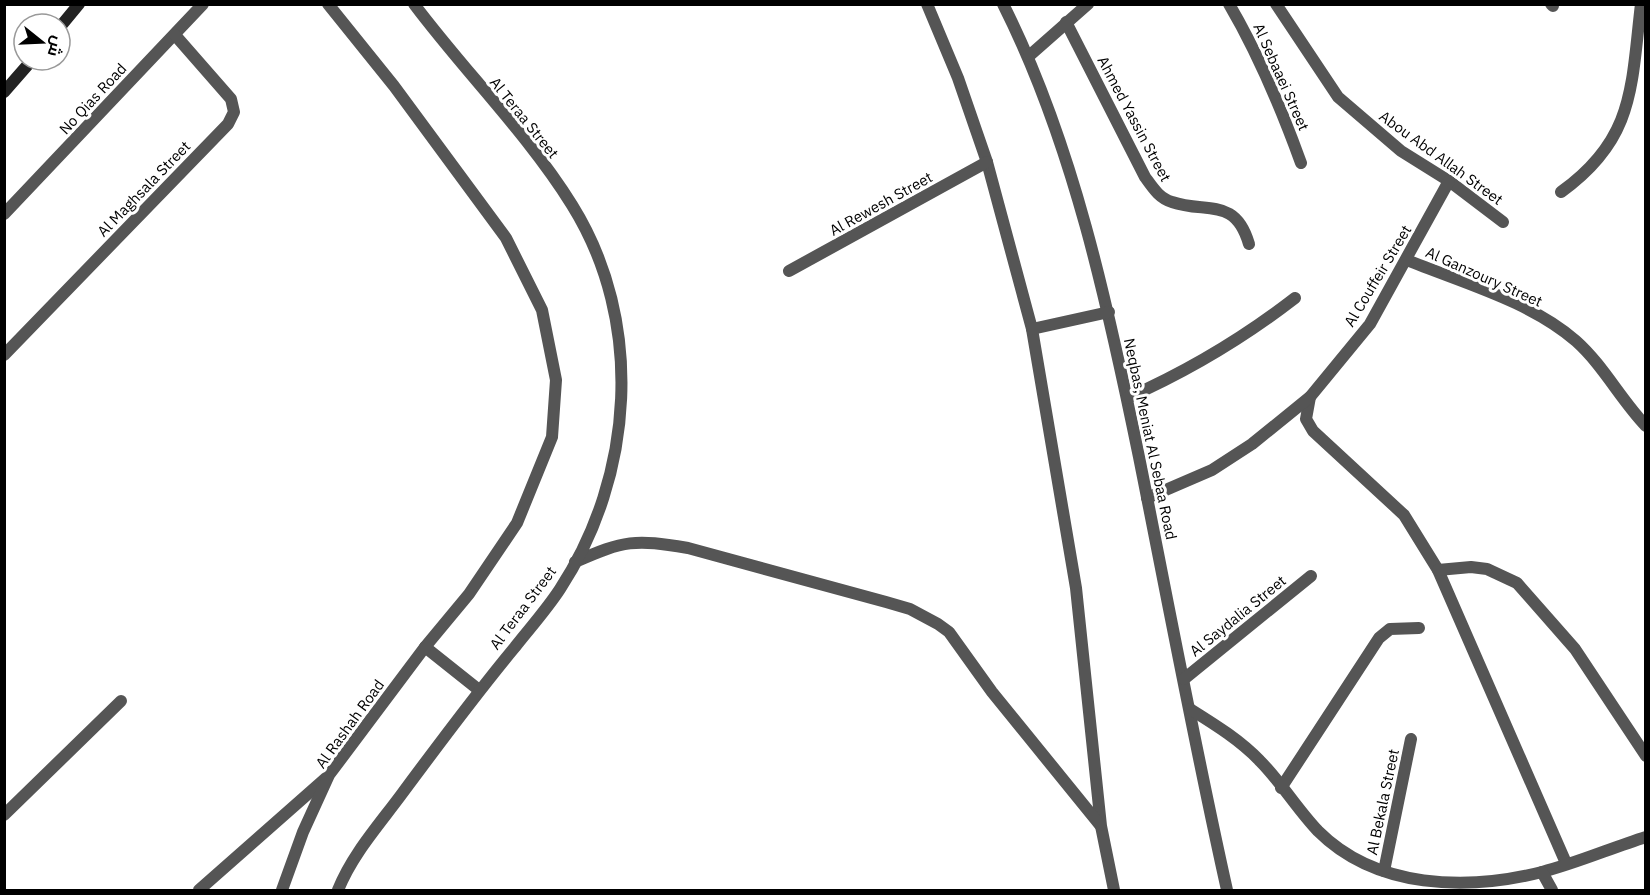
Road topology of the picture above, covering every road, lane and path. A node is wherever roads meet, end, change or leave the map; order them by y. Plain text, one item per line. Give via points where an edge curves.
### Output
1 (203, 4) edge
2 (328, 4) edge
3 (414, 4) edge
4 (927, 4) edge
5 (1004, 4) edge
6 (1088, 4) edge
7 (1229, 4) edge
8 (1276, 4) edge
9 (1641, 4) edge
10 (1066, 22) junction
11 (175, 34) junction
12 (1029, 56) junction
13 (22, 72) edge
14 (4, 92) edge
15 (987, 162) junction
16 (1301, 163) dead end
17 (1449, 181) junction
18 (1561, 192) dead end
19 (4, 214) edge
20 (1503, 222) dead end
21 (1249, 244) dead end
22 (1407, 260) junction
23 (789, 271) dead end
24 (1295, 298) dead end
25 (1109, 312) junction
26 (1032, 329) junction
27 (4, 355) edge
28 (1310, 397) junction
29 (1127, 398) junction
30 (1646, 426) edge
31 (1147, 498) junction
32 (575, 562) junction
33 (1438, 570) junction
34 (1311, 576) dead end
35 (1419, 628) dead end
36 (425, 647) junction
37 (1184, 679) junction
38 (478, 690) junction
39 (121, 701) dead end
40 (1190, 709) junction
41 (1411, 738) dead end
42 (1646, 756) edge
43 (329, 775) junction
44 (1281, 788) junction
45 (4, 815) edge
46 (1101, 826) junction
47 (1646, 837) edge
48 (1566, 863) junction
49 (1384, 871) junction
50 (1542, 872) junction
51 (199, 891) edge
52 (282, 891) edge
53 (338, 891) edge
54 (1114, 891) edge
55 (1227, 891) edge
56 (1552, 891) edge

1 - 11 street, No Qias Road
2 - 36 street via 506,238 542,310 556,380 552,436 518,523 469,594
3 - 32 street, Al Teraa Street via 572,205 594,246 606,280 619,327 620,427 608,483
4 - 15 street
5 - 12 street, Neqbas, Meniat Al Sebaa Road
6 - 10 street
7 - 16 street, Al Sebaaei Street via 1278,100
8 - 17 street, Abou Abd Allah Street via 1338,97 1401,151
9 - 18 street via 1626,112 1616,136 1601,158
10 - 12 street
10 - 21 street, Ahmed Yassin Street via 1145,177 1157,193 1171,202 1225,211 1240,225
11 - 19 street, No Qias Road
11 - 27 street, Al Maghsala Street via 231,99 231,118
12 - 25 street, Neqbas, Meniat Al Sebaa Road
13 - 14 street
15 - 23 street, Al Rewesh Street
15 - 26 street
17 - 20 street, Abou Abd Allah Street
17 - 22 street, Al Couffeir Street
22 - 28 street, Al Couffeir Street via 1370,324
22 - 30 street, Al Ganzoury Street via 1508,301 1560,330 1577,342
24 - 29 street via 1215,355
25 - 26 street
25 - 29 street, Neqbas, Meniat Al Sebaa Road
26 - 46 street via 1076,588
28 - 31 street, Al Couffeir Street via 1252,444 1212,470
28 - 33 street via 1306,419 1313,431 1404,515
29 - 31 street, Neqbas, Meniat Al Sebaa Road
31 - 37 street, Neqbas, Meniat Al Sebaa Road
32 - 38 street, Al Teraa Street via 560,589
32 - 46 street via 624,542 657,543 688,548 922,615 949,632 998,700
33 - 42 street via 1487,569 1517,583 1575,649
33 - 48 street
34 - 37 street, Al Saydalia Street
35 - 44 street via 1390,629 1379,638
36 - 38 street
36 - 43 street, Al Rashah Road
37 - 40 street, Neqbas, Meniat Al Sebaa Road
38 - 53 street, Al Teraa Street via 364,843
39 - 45 street
40 - 44 street via 1260,761
40 - 55 street, Neqbas, Meniat Al Sebaa Road
41 - 49 street, Al Bekala Street
43 - 51 street
43 - 52 street, Al Rashah Road
44 - 49 street via 1320,833 1347,854
46 - 54 street
47 - 48 street
48 - 50 street
49 - 50 street via 1446,883 1477,883
50 - 56 street

